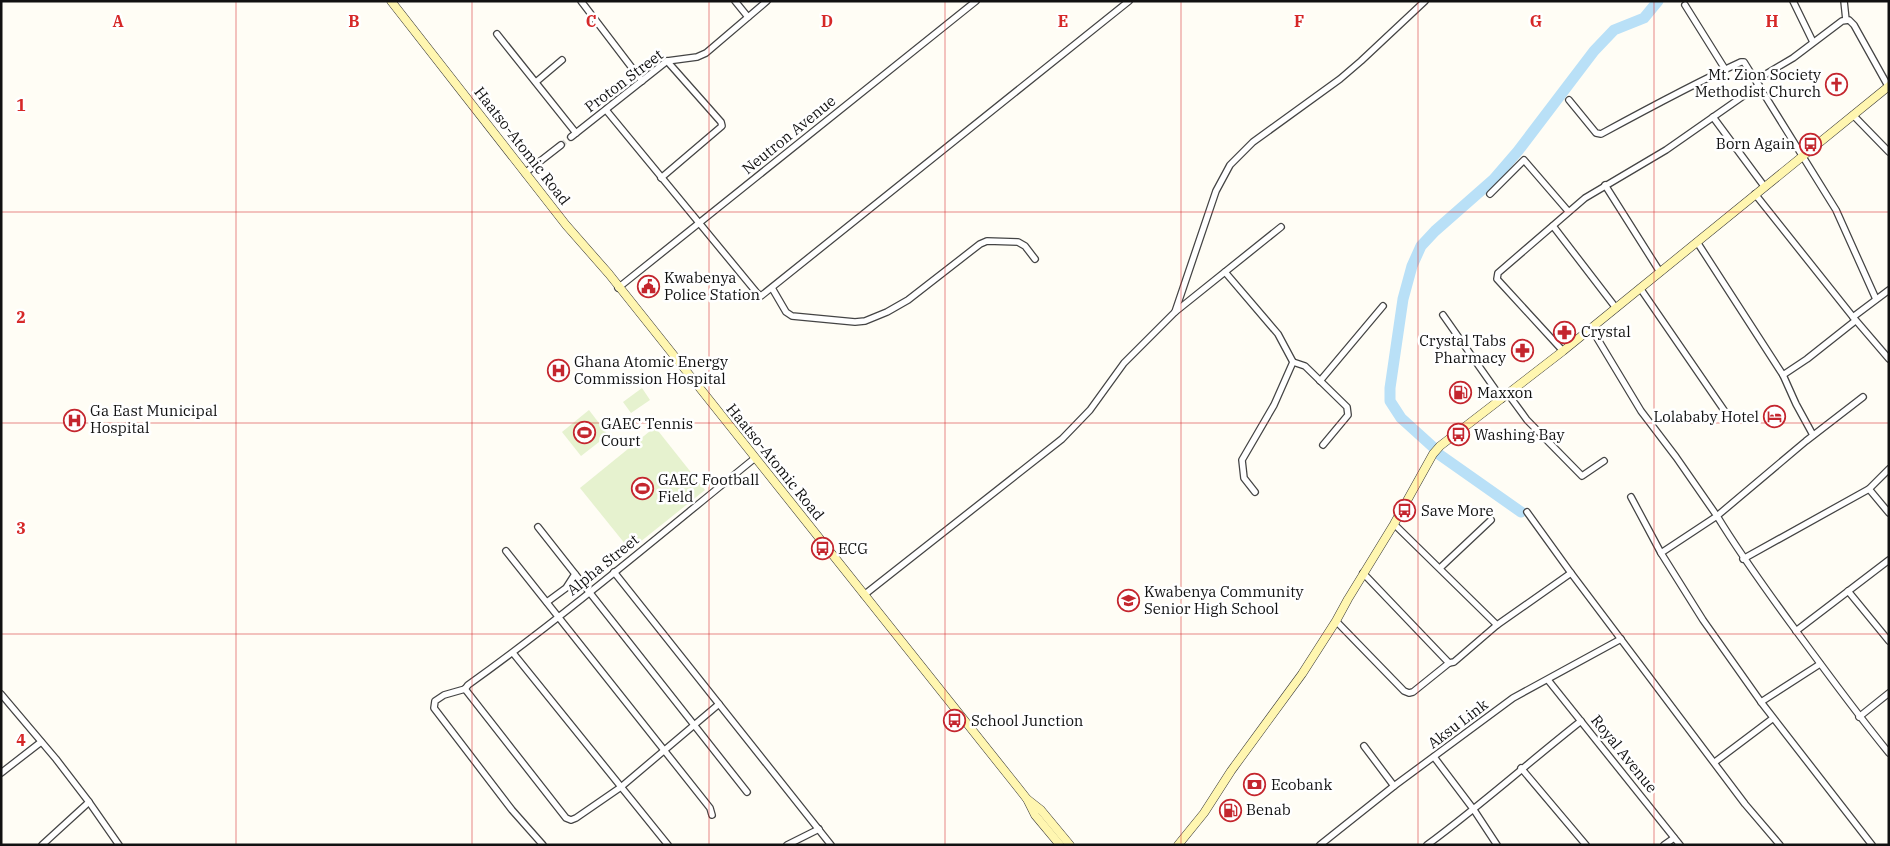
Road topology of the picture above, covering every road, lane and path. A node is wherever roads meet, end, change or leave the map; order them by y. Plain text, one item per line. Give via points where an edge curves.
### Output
1 (391, 1) edge
2 (581, 1) edge
3 (736, 1) edge
4 (767, 1) edge
5 (976, 1) edge
6 (1128, 1) edge
7 (1425, 1) edge
8 (1793, 1) edge
9 (1844, 1) edge
10 (1685, 5) dead end
11 (748, 17) junction
12 (1846, 20) junction
13 (497, 34) dead end
14 (1813, 42) junction
15 (562, 60) dead end
16 (667, 61) junction
17 (1725, 69) junction
18 (642, 81) junction
19 (536, 82) junction
20 (1757, 83) junction
21 (1889, 86) edge
22 (1569, 100) dead end
23 (606, 110) junction
24 (1853, 114) junction
25 (1713, 117) junction
26 (576, 133) junction
27 (571, 137) tunnel mouth
28 (561, 145) tunnel mouth
29 (1889, 152) edge
30 (1803, 156) junction
31 (525, 173) junction
32 (661, 178) junction
33 (1605, 185) junction
34 (1764, 186) junction
35 (1490, 194) dead end
36 (1755, 194) junction
37 (1568, 211) junction
38 (698, 224) junction
39 (1553, 226) junction
40 (1281, 227) dead end
41 (1697, 242) junction
42 (1036, 259) dead end
43 (1225, 272) junction
44 (1660, 272) junction
45 (618, 288) junction
46 (772, 288) junction
47 (1640, 288) junction
48 (1889, 290) edge
49 (1876, 299) junction
50 (1383, 306) dead end
51 (1616, 308) junction
52 (1175, 312) junction
53 (1443, 315) dead end
54 (1854, 319) junction
55 (1591, 328) junction
56 (1563, 351) junction
57 (1889, 360) edge
58 (1293, 362) junction
59 (1783, 375) junction
60 (1320, 381) junction
61 (1505, 396) junction
62 (1863, 396) dead end
63 (1728, 416) dead end
64 (1813, 435) junction
65 (1323, 445) dead end
66 (754, 458) junction
67 (1604, 461) dead end
68 (1889, 469) edge
69 (1869, 489) junction
70 (1255, 492) dead end
71 (1631, 497) dead end
72 (1526, 512) dead end
73 (1889, 513) edge
74 (1717, 516) junction
75 (1491, 520) dead end
76 (1394, 524) junction
77 (538, 527) dead end
78 (506, 551) dead end
79 (1661, 553) junction
80 (1743, 559) junction
81 (1889, 560) edge
82 (1440, 568) junction
83 (614, 572) junction
84 (1363, 573) junction
85 (1570, 573) junction
86 (575, 574) junction
87 (1848, 591) junction
88 (589, 593) junction
89 (864, 595) junction
90 (547, 602) junction
91 (558, 617) junction
92 (1336, 622) junction
93 (1496, 624) junction
94 (1796, 631) junction
95 (1621, 639) junction
96 (1889, 641) edge
97 (513, 653) junction
98 (1449, 663) junction
99 (1820, 664) junction
100 (1548, 680) junction
101 (465, 689) junction
102 (1889, 693) edge
103 (1, 694) edge
104 (1760, 702) junction
105 (719, 704) junction
106 (1859, 717) junction
107 (1772, 718) junction
108 (1581, 721) junction
109 (695, 724) junction
110 (40, 742) junction
111 (1364, 746) dead end
112 (664, 750) junction
113 (1889, 753) edge
114 (1434, 757) junction
115 (1715, 762) junction
116 (1522, 768) junction
117 (1, 773) edge
118 (1394, 786) junction
119 (621, 787) junction
120 (747, 792) dead end
121 (1027, 799) junction
122 (89, 802) junction
123 (1474, 810) junction
124 (712, 815) dead end
125 (819, 829) junction
126 (1674, 838) junction
127 (42, 845) edge
128 (119, 845) edge
129 (542, 845) edge
130 (668, 845) edge
131 (787, 845) edge
132 (831, 845) edge
133 (1060, 845) edge
134 (1070, 845) edge
135 (1178, 845) edge
136 (1320, 845) edge
137 (1427, 845) edge
138 (1497, 845) edge
139 (1586, 845) edge
140 (1664, 845) edge
141 (1680, 845) edge
142 (1780, 845) edge
143 (1872, 845) edge

1 - 31 main road, Haatso-Atomic Road
2 - 18 street
3 - 11 street
4 - 11 street, Proton Street
5 - 38 street, Neutron Avenue
6 - 46 street
7 - 52 street via 1362,61 1253,142 1230,165 1216,191
8 - 14 street
9 - 12 street
10 - 17 street
11 - 16 street, Proton Street via 706,53
12 - 14 street
12 - 21 street via 1854,25
13 - 19 street
14 - 20 street
15 - 19 street
16 - 18 street, Proton Street
16 - 32 street via 722,126
17 - 20 street via 1744,62
17 - 22 street via 1601,134 1596,133
18 - 23 street, Proton Street
19 - 26 street
20 - 25 street
20 - 30 street
21 - 24 main road
23 - 26 street, Proton Street
23 - 32 street
24 - 29 street
24 - 30 main road
25 - 33 street via 1666,150
25 - 34 street
26 - 27 street, Proton Street
28 - 31 street
30 - 34 main road
30 - 49 street via 1836,210
31 - 45 main road, Haatso-Atomic Road
32 - 38 street
33 - 37 street
33 - 44 street
34 - 36 main road
35 - 37 street via 1524,160
36 - 41 main road
36 - 54 street
37 - 39 street
38 - 45 street, Neutron Avenue
38 - 46 street via 757,294 761,296
39 - 51 street
39 - 56 street via 1496,276
40 - 43 street
41 - 44 main road
41 - 59 street
42 - 46 street via 1018,242 984,242 908,300 876,317 855,322 792,316 786,312
43 - 52 street
43 - 58 street via 1278,334
44 - 47 main road
45 - 66 main road, Haatso-Atomic Road
47 - 51 main road
47 - 63 street
48 - 49 street
49 - 54 street
50 - 60 street
51 - 55 main road
52 - 89 street via 1124,363 1090,410 1062,439
53 - 61 street
54 - 57 street
54 - 59 street
55 - 56 main road
55 - 74 street via 1641,410
56 - 61 main road
58 - 60 street via 1305,366
58 - 70 street via 1274,405 1242,460 1244,478
59 - 64 street
60 - 65 street via 1347,407 1348,415
61 - 67 street via 1579,474 1585,476
61 - 76 main road via 1433,454
62 - 64 street
64 - 74 street
66 - 83 street, Alpha Street
66 - 89 main road, Haatso-Atomic Road
68 - 69 street
69 - 73 street
69 - 80 street
71 - 79 street
72 - 85 street
74 - 79 street
74 - 80 street
75 - 82 street
76 - 82 street
76 - 84 main road
77 - 86 street
78 - 90 street
79 - 104 street
80 - 94 street
81 - 87 street
82 - 93 street
83 - 88 street, Alpha Street
83 - 105 street
84 - 92 main road
84 - 98 street
85 - 93 street
85 - 95 street
86 - 88 street
86 - 90 street via 568,585
87 - 94 street
87 - 96 street
88 - 91 street, Alpha Street
88 - 109 street
89 - 121 main road, Haatso-Atomic Road
90 - 91 street
91 - 97 street, Alpha Street
91 - 112 street
92 - 98 street via 1409,693
92 - 135 main road via 1204,813
93 - 98 street
94 - 99 street
95 - 100 street, Aksu Link
95 - 115 street
97 - 101 street, Alpha Street
97 - 119 street
99 - 104 street
99 - 106 street
100 - 108 street, Royal Avenue
100 - 114 street, Aksu Link via 1514,698
101 - 119 street via 566,818 576,818
101 - 129 street via 434,701 434,708
102 - 106 street
103 - 110 street
104 - 107 street
105 - 109 street
105 - 125 street
106 - 113 street
107 - 115 street
107 - 143 street
108 - 116 street
108 - 126 street, Royal Avenue
109 - 112 street
109 - 120 street
110 - 117 street
110 - 122 street
111 - 118 street
112 - 119 street
112 - 124 street via 710,808
114 - 118 street, Aksu Link
114 - 123 street
115 - 142 street
116 - 123 street
116 - 139 street
118 - 136 street, Aksu Link
119 - 130 street
121 - 133 main road via 1035,815
121 - 134 main road via 1041,810
122 - 127 street
122 - 128 street
123 - 137 street
123 - 138 street
125 - 131 street
125 - 132 street
126 - 140 street
126 - 141 street, Royal Avenue

